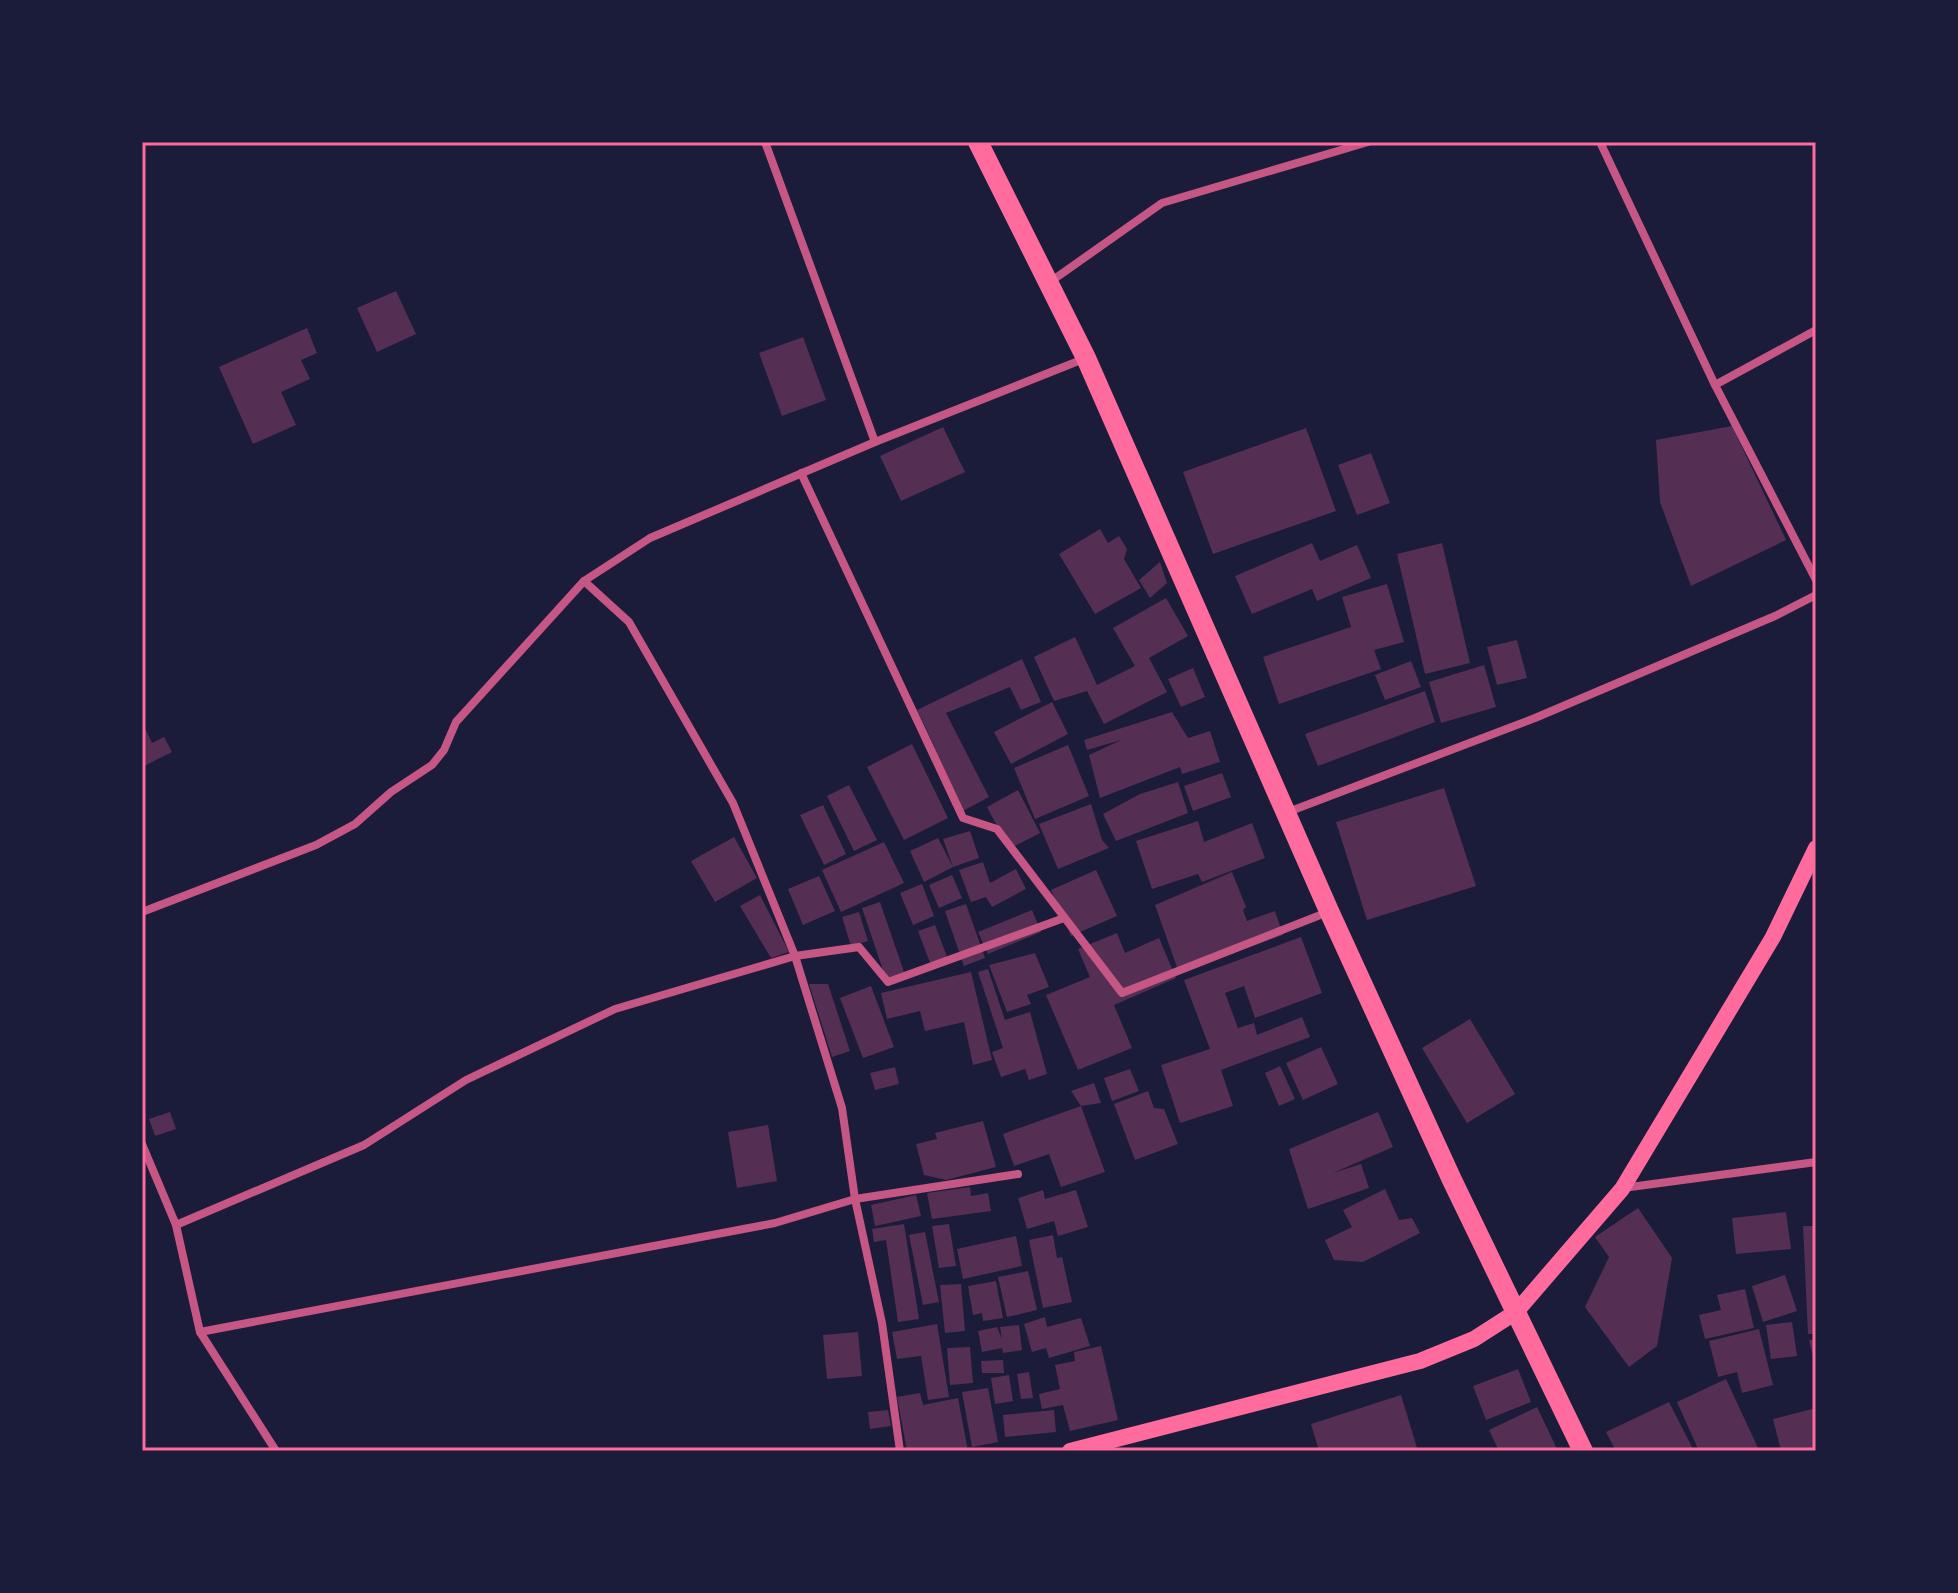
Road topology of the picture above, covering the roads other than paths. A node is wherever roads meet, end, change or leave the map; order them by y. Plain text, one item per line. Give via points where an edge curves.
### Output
1 (765, 142) edge
2 (978, 142) edge
3 (1368, 142) edge
4 (1600, 142) edge
5 (1049, 282) junction
6 (1816, 330) edge
7 (1086, 358) junction
8 (1715, 385) junction
9 (875, 442) junction
10 (801, 473) junction
11 (1816, 580) edge
12 (584, 581) junction
13 (1816, 595) edge
14 (1285, 814) junction
15 (1816, 848) edge
16 (1329, 911) junction
17 (142, 912) edge
18 (1064, 918) junction
19 (795, 956) junction
20 (142, 1144) edge
21 (1816, 1162) edge
22 (1018, 1174) dead end
23 (1622, 1189) junction
24 (855, 1199) junction
25 (176, 1225) junction
26 (1516, 1312) junction
27 (200, 1332) junction
28 (276, 1451) edge
29 (900, 1451) edge
30 (1070, 1451) edge
31 (1583, 1451) edge

1 - 9 street
2 - 5 main road
3 - 5 street via 1162,203
4 - 8 street
5 - 7 main road
6 - 8 street
7 - 9 street
7 - 14 main road
8 - 11 street
9 - 10 street
10 - 12 street via 650,538
10 - 18 street via 963,818 997,829
12 - 17 street via 456,722 432,765 355,824 316,845
12 - 19 street via 629,622 733,803
13 - 14 street via 1535,718
14 - 16 main road
15 - 23 main road via 1773,937
16 - 18 street via 1122,993
16 - 26 main road
18 - 19 street via 888,982 859,947
19 - 24 street via 842,1108
19 - 25 street via 615,1009 466,1080 364,1145
20 - 25 street
21 - 23 street
22 - 24 street
23 - 26 main road
24 - 27 street via 775,1223
24 - 29 street via 882,1323
25 - 27 street
26 - 30 main road via 1474,1339 1420,1361
26 - 31 main road
27 - 28 street

